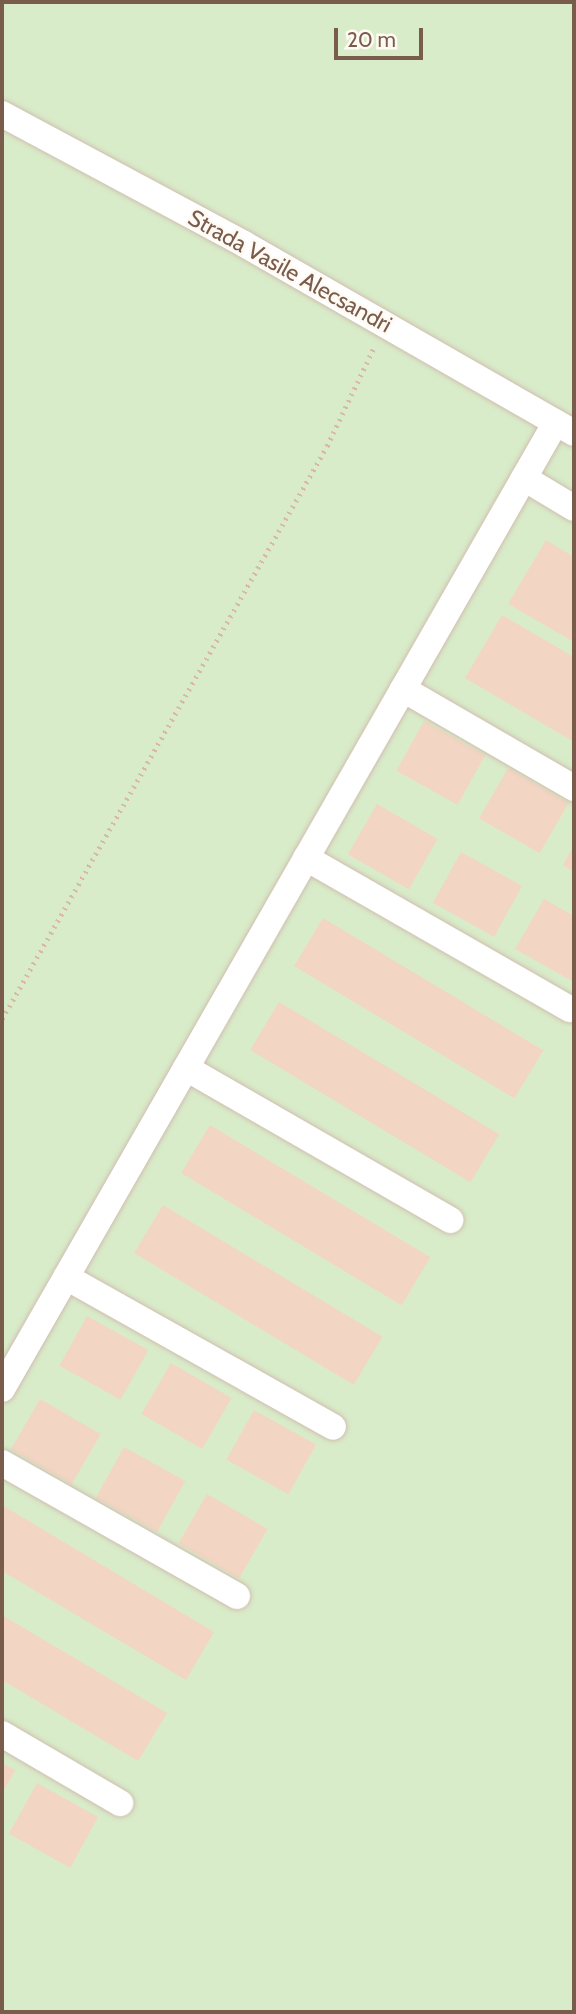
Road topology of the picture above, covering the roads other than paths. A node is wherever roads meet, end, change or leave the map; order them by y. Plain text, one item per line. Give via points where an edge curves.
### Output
1 (2, 114) edge
2 (565, 428) edge
3 (524, 478) junction
4 (574, 508) edge
5 (403, 689) junction
6 (574, 788) edge
7 (306, 858) junction
8 (570, 1009) dead end
9 (186, 1068) junction
10 (450, 1220) dead end
11 (66, 1277) junction
12 (2, 1389) edge
13 (333, 1427) dead end
14 (2, 1462) edge
15 (237, 1596) dead end
16 (2, 1734) edge
17 (120, 1803) dead end

1 - 2 street, Strada Vasile Alecsandri via 385,323
2 - 3 street
3 - 4 street
3 - 5 street
5 - 6 street
5 - 7 street
7 - 8 street
7 - 9 street
9 - 10 street
9 - 11 street
11 - 12 street
11 - 13 street
14 - 15 street
16 - 17 street

